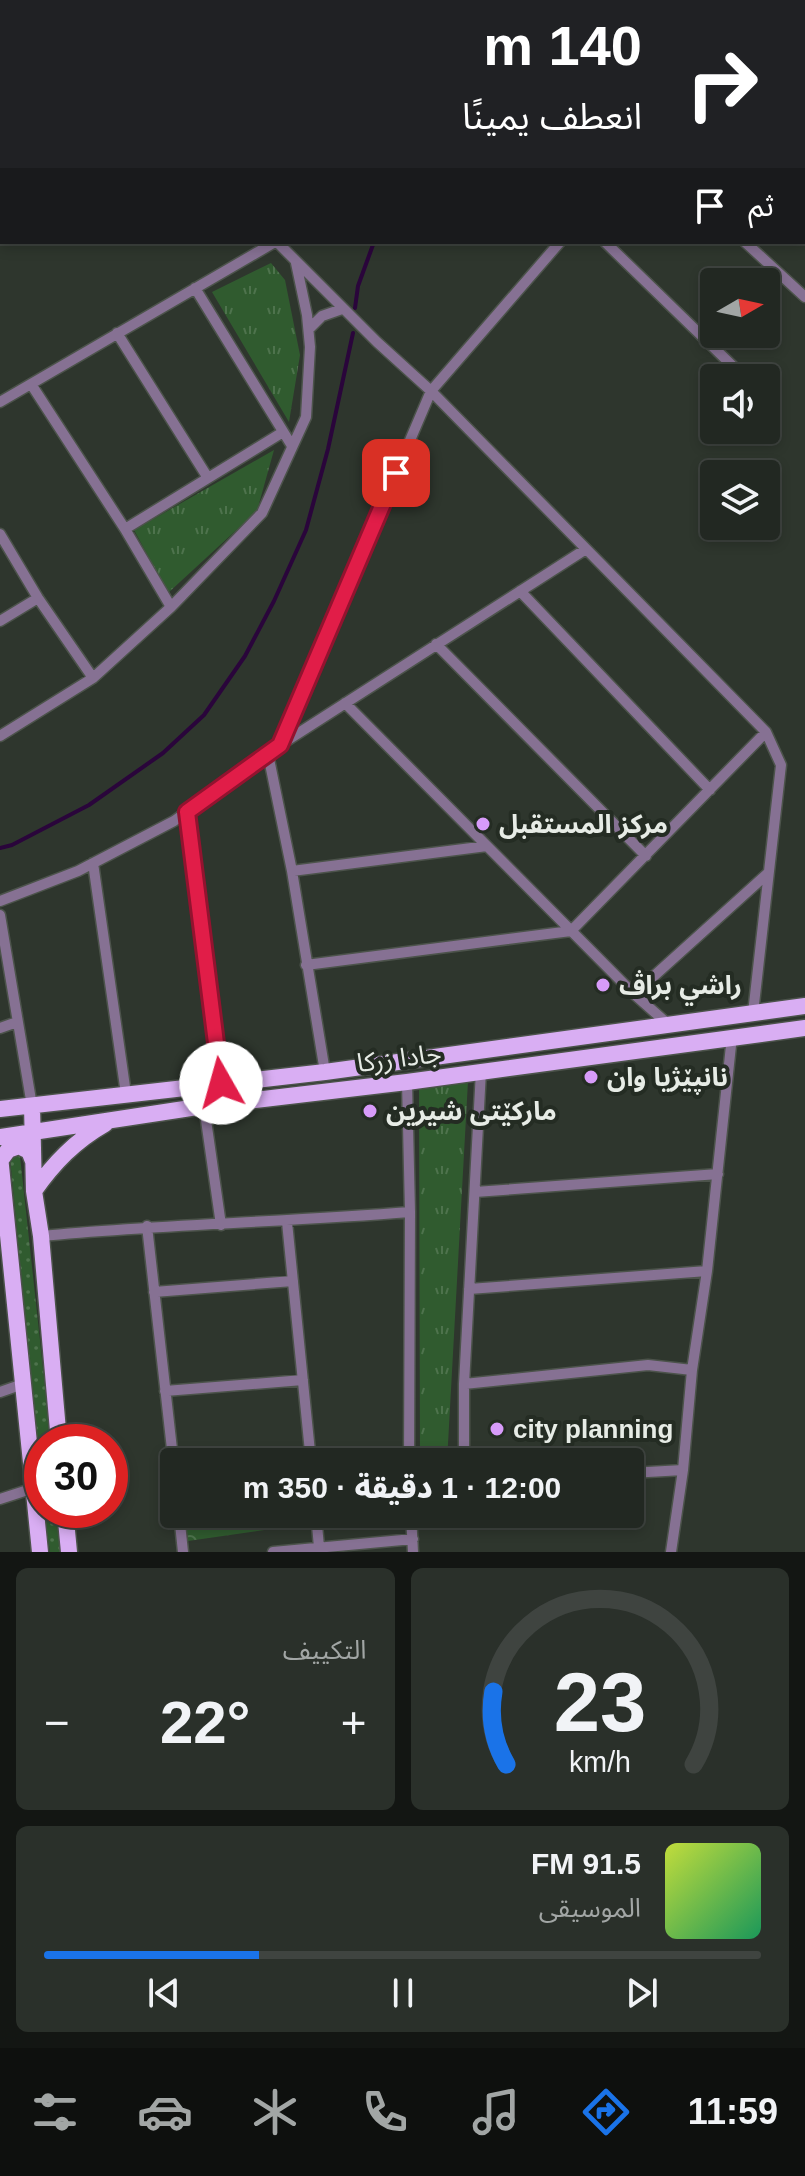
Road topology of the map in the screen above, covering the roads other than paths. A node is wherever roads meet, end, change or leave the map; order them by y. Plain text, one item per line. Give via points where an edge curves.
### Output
1 (272, 244) edge
2 (278, 244) edge
3 (558, 244) edge
4 (607, 244) edge
5 (747, 244) edge
6 (295, 261) junction
7 (195, 288) junction
8 (805, 297) edge
9 (342, 309) junction
10 (309, 329) junction
11 (117, 333) junction
12 (731, 364) edge
13 (31, 384) junction
14 (431, 391) junction
15 (0, 402) edge
16 (283, 432) junction
17 (292, 446) junction
18 (208, 478) junction
19 (125, 529) junction
20 (0, 534) edge
21 (586, 549) junction
22 (520, 591) junction
23 (38, 598) junction
24 (171, 607) junction
25 (0, 621) edge
26 (436, 644) junction
27 (93, 678) junction
28 (345, 703) junction
29 (766, 732) junction
30 (0, 736) edge
31 (280, 745) junction
32 (268, 754) junction
33 (710, 790) junction
34 (187, 812) junction
35 (487, 846) junction
36 (646, 856) junction
37 (93, 863) junction
38 (292, 871) junction
39 (767, 874) junction
40 (0, 901) edge
41 (0, 915) edge
42 (571, 931) junction
43 (306, 965) junction
44 (634, 994) junction
45 (805, 1006) edge
46 (753, 1013) junction
47 (17, 1022) junction
48 (669, 1025) junction
49 (0, 1028) edge
50 (805, 1028) edge
51 (732, 1036) junction
52 (481, 1071) junction
53 (325, 1072) junction
54 (407, 1082) junction
55 (221, 1083) junction
56 (126, 1094) junction
57 (32, 1106) junction
58 (204, 1106) junction
59 (0, 1109) edge
60 (114, 1118) junction
61 (32, 1132) junction
62 (0, 1137) edge
63 (0, 1158) edge
64 (33, 1161) junction
65 (718, 1174) junction
66 (34, 1191) junction
67 (475, 1192) junction
68 (410, 1212) junction
69 (2, 1217) edge
70 (287, 1222) junction
71 (221, 1225) junction
72 (147, 1226) junction
73 (41, 1236) junction
74 (707, 1271) junction
75 (293, 1281) junction
76 (469, 1289) junction
77 (154, 1292) junction
78 (692, 1370) junction
79 (303, 1380) junction
80 (23, 1384) junction
81 (464, 1384) junction
82 (165, 1391) junction
83 (0, 1392) edge
84 (27, 1424) edge
85 (57, 1424) edge
86 (172, 1448) edge
87 (310, 1448) edge
88 (409, 1448) edge
89 (464, 1448) edge
90 (683, 1470) junction
91 (644, 1472) edge
92 (24, 1491) edge
93 (0, 1499) edge
94 (38, 1528) edge
95 (67, 1528) edge
96 (180, 1528) edge
97 (317, 1528) edge
98 (412, 1528) edge
99 (413, 1539) junction
100 (319, 1547) junction
101 (40, 1552) edge
102 (69, 1552) edge
103 (183, 1552) edge
104 (273, 1552) edge
105 (413, 1552) edge
106 (671, 1552) edge

1 - 7 street
2 - 6 street
3 - 14 street
4 - 12 street
5 - 8 street
6 - 9 street
6 - 10 street
7 - 11 street
7 - 16 street
9 - 10 street via 322,316
9 - 14 street
10 - 17 street via 306,417
11 - 13 street
11 - 18 street
13 - 15 street
13 - 19 street
14 - 21 street
14 - 31 street
16 - 17 street
16 - 18 street
17 - 24 street via 262,513
18 - 19 street
19 - 24 street
20 - 23 street
21 - 22 street
21 - 29 street
22 - 26 street
22 - 33 street
23 - 25 street
23 - 27 street
24 - 27 street
26 - 28 street
26 - 36 street
27 - 30 street
28 - 31 street
28 - 35 street
29 - 33 street
29 - 39 street via 781,765
31 - 32 street
32 - 34 street
32 - 38 street
33 - 36 street
34 - 37 street
34 - 55 street
35 - 38 street
35 - 42 street
36 - 42 street
37 - 40 street
37 - 56 street
38 - 43 street
39 - 44 street
39 - 46 street
41 - 47 street
42 - 43 street
42 - 44 street
43 - 53 street
44 - 48 street
45 - 46 main road, جادا زرکا
46 - 48 main road, جادا زرکا
47 - 49 street
47 - 57 street
48 - 53 main road, جادا زرکا
50 - 51 main road, جادا زرکا
51 - 52 main road, جادا زرکا
51 - 65 street
52 - 54 main road, جادا زرکا
52 - 67 street
53 - 55 main road, جادا زرکا
54 - 58 main road, جادا زرکا
54 - 68 street
55 - 56 main road, جادا زرکا
56 - 57 main road, جادا زرکا
57 - 59 main road, جادا زرکا
57 - 61 main road
58 - 60 main road, جادا زرکا
58 - 71 street
60 - 61 main road, جادا زرکا
60 - 66 main road via 69,1149
61 - 62 main road, جادا زرکا
61 - 64 main road
63 - 64 main road via 19,1146
63 - 69 main road
64 - 66 main road
65 - 67 street
65 - 74 street
66 - 73 main road
67 - 76 street
68 - 70 street
68 - 88 street
69 - 80 main road
70 - 71 street
70 - 75 street
71 - 72 street
72 - 73 street
72 - 77 street
73 - 85 main road
74 - 76 street
74 - 78 street
75 - 77 street
75 - 79 street
76 - 81 street
77 - 82 street
78 - 81 street via 648,1365
78 - 90 street
79 - 82 street
79 - 87 street
80 - 83 street
80 - 84 main road
81 - 89 street
82 - 86 street
90 - 91 street
90 - 106 street
92 - 93 street
94 - 101 main road
95 - 102 main road
96 - 103 street
97 - 100 street
98 - 99 street
99 - 100 street
99 - 105 street
100 - 104 street

